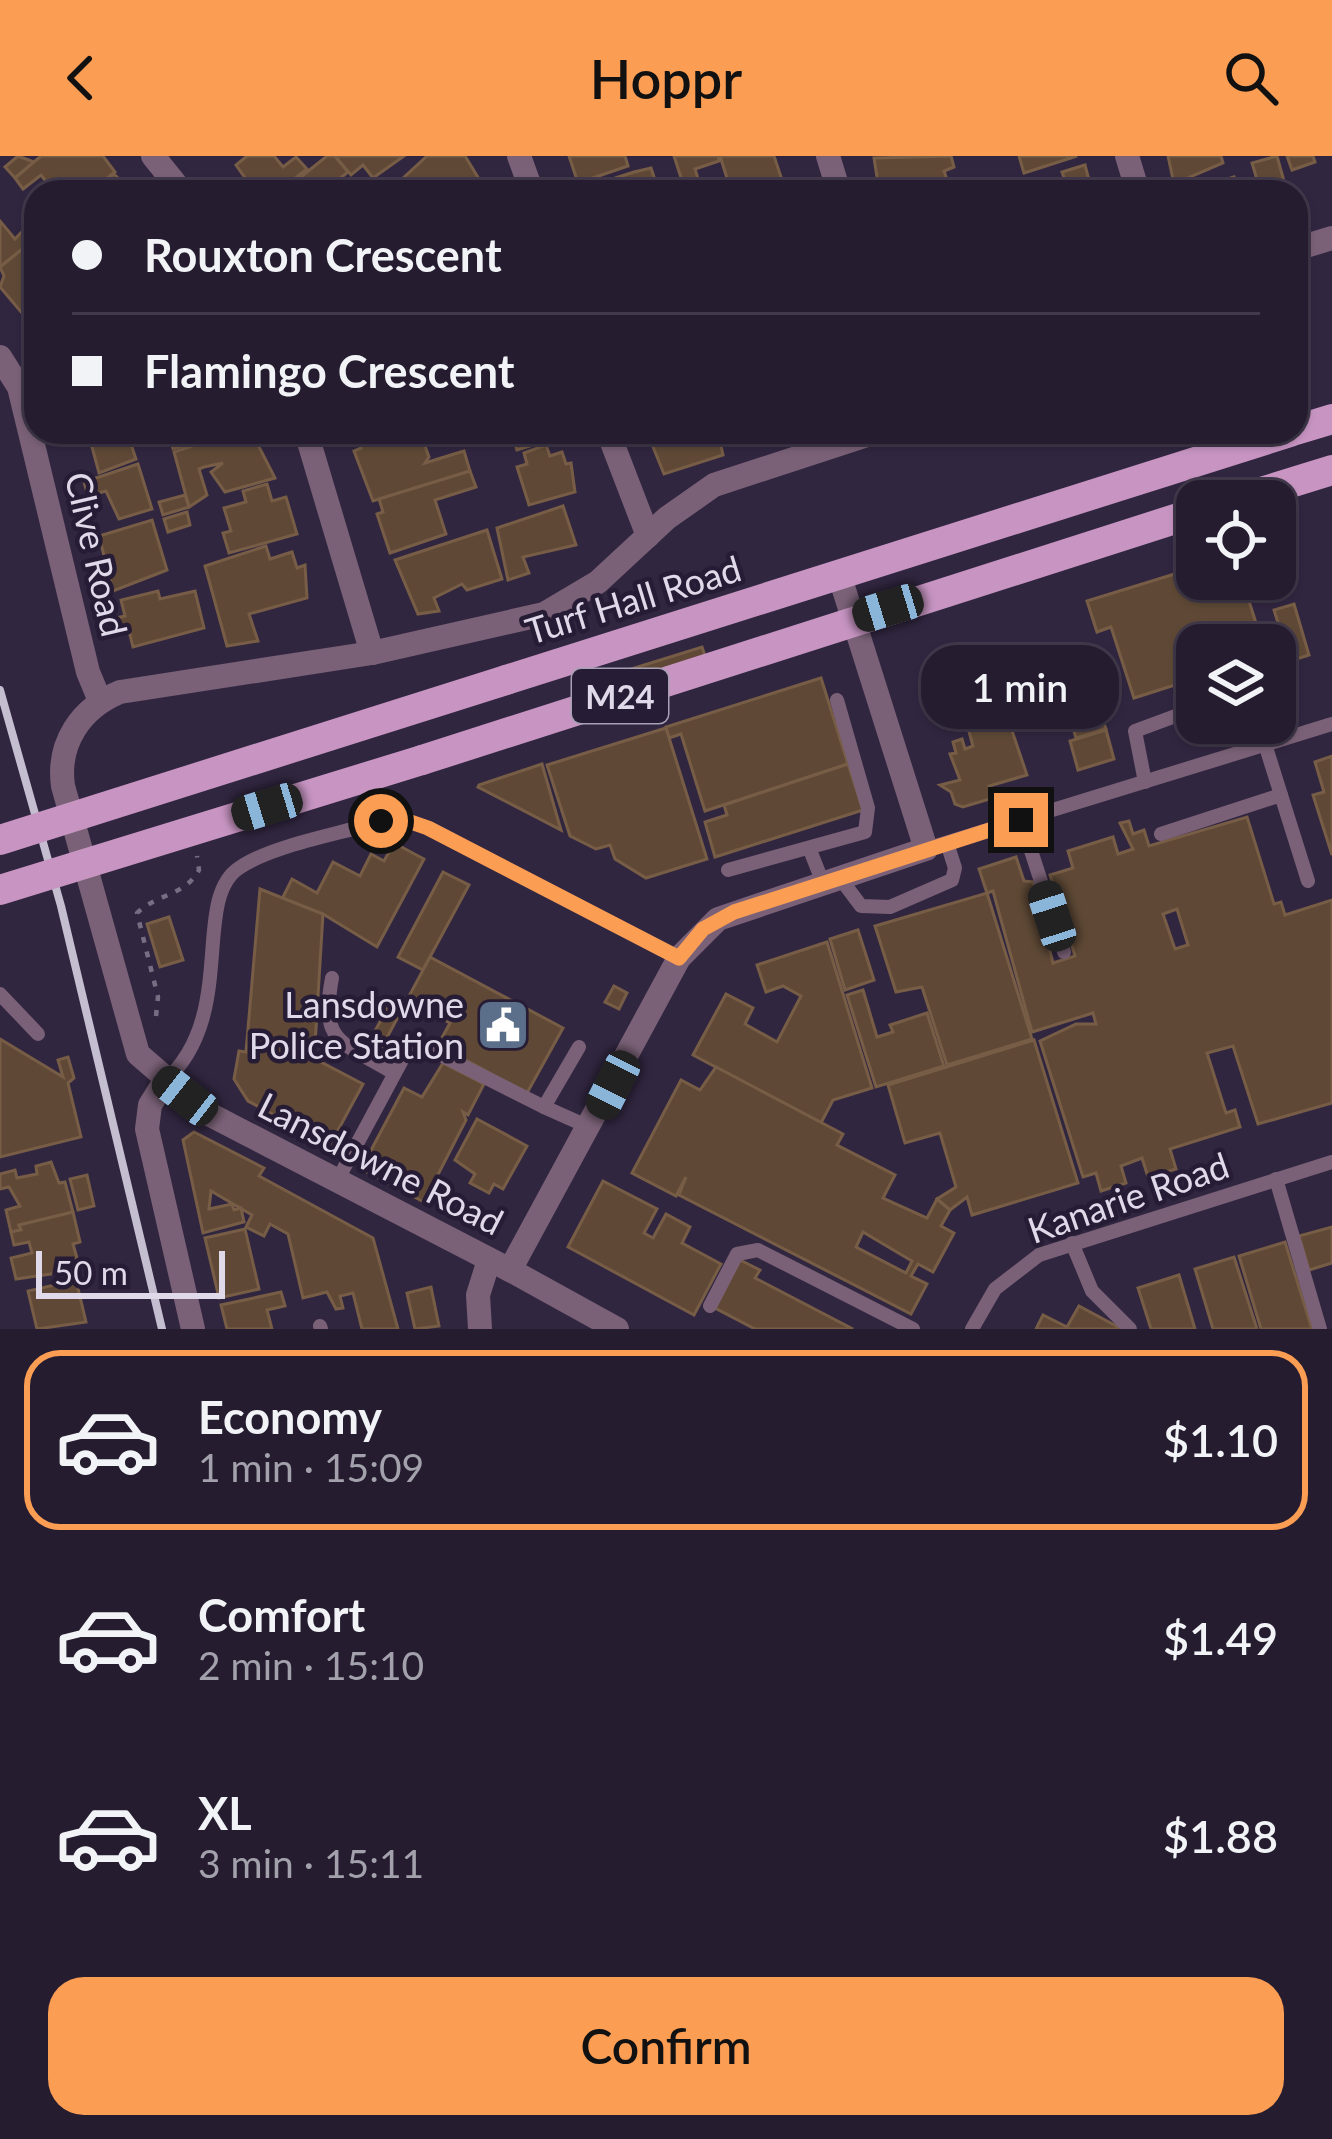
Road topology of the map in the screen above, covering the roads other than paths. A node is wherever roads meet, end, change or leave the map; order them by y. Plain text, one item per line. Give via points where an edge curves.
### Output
1 (153, 156) edge
2 (172, 180) edge
3 (0, 357) edge
4 (24, 404) edge
5 (34, 444) edge
6 (310, 444) edge
7 (612, 444) edge
8 (839, 444) edge
9 (1252, 444) edge
10 (1332, 470) edge
11 (1296, 481) edge
12 (1176, 519) edge
13 (648, 536) junction
14 (839, 574) junction
15 (854, 619) junction
16 (372, 653) junction
17 (837, 700) dead end
18 (100, 701) junction
19 (1176, 714) edge
20 (1332, 724) edge
21 (1296, 735) edge
22 (1265, 744) joint
23 (1145, 782) junction
24 (1281, 795) junction
25 (1021, 820) junction
26 (1160, 834) dead end
27 (0, 840) edge
28 (937, 846) junction
29 (810, 850) junction
30 (728, 870) dead end
31 (832, 880) junction
32 (1308, 881) dead end
33 (0, 890) edge
34 (1064, 952) dead end
35 (679, 958) junction
36 (332, 978) dead end
37 (0, 994) edge
38 (38, 1034) dead end
39 (579, 1047) dead end
40 (392, 1072) junction
41 (165, 1081) junction
42 (544, 1107) junction
43 (591, 1128) junction
44 (1332, 1162) edge
45 (1276, 1179) junction
46 (337, 1181) junction
47 (1072, 1243) junction
48 (500, 1265) junction
49 (710, 1306) dead end
50 (194, 1329) edge
51 (480, 1329) edge
52 (616, 1329) edge
53 (913, 1329) edge
54 (972, 1329) edge
55 (1130, 1329) edge
56 (1320, 1329) edge

1 - 2 street
3 - 4 street, Clive Road
5 - 18 street, Clive Road
6 - 16 street
7 - 13 street
8 - 13 street, Turf Hall Road via 714,485
9 - 14 main road, Turf Hall Road / M24
10 - 11 main road
12 - 15 main road, M24
13 - 16 street, Turf Hall Road via 598,582 544,614
14 - 15 street
14 - 27 main road, Turf Hall Road / M24, bridge
15 - 28 street
15 - 33 main road, M24, bridge
16 - 18 street, Turf Hall Road via 167,683
17 - 29 lane via 869,823 852,839
18 - 41 street, Lansdowne Road via 71,734 63,786 131,1041
19 - 23 lane via 1133,734
20 - 21 lane
22 - 23 lane
22 - 24 lane
23 - 25 lane
24 - 26 lane
24 - 32 lane
25 - 28 lane
25 - 34 lane
28 - 31 street
28 - 31 lane via 955,868 952,880 890,907 861,906
29 - 30 lane
29 - 31 lane
31 - 35 street via 718,919
35 - 41 lane via 428,828 381,821 255,860 228,877 215,911 207,1014 190,1053
35 - 43 street
36 - 40 lane via 325,1018 332,1036
37 - 38 lane
39 - 42 lane
40 - 42 lane via 405,1051 422,1048
40 - 46 lane
41 - 46 street, Lansdowne Road via 205,1112
41 - 50 street via 147,1129
42 - 43 lane
43 - 48 street
44 - 45 lane, Kanarie Road
45 - 47 lane, Kanarie Road
45 - 56 lane
46 - 48 street, Lansdowne Road
47 - 54 lane, Kanarie Road via 1010,1274
47 - 55 lane via 1092,1291
48 - 51 street via 478,1295
48 - 52 street, Lansdowne Road
49 - 53 lane via 733,1259 758,1250

